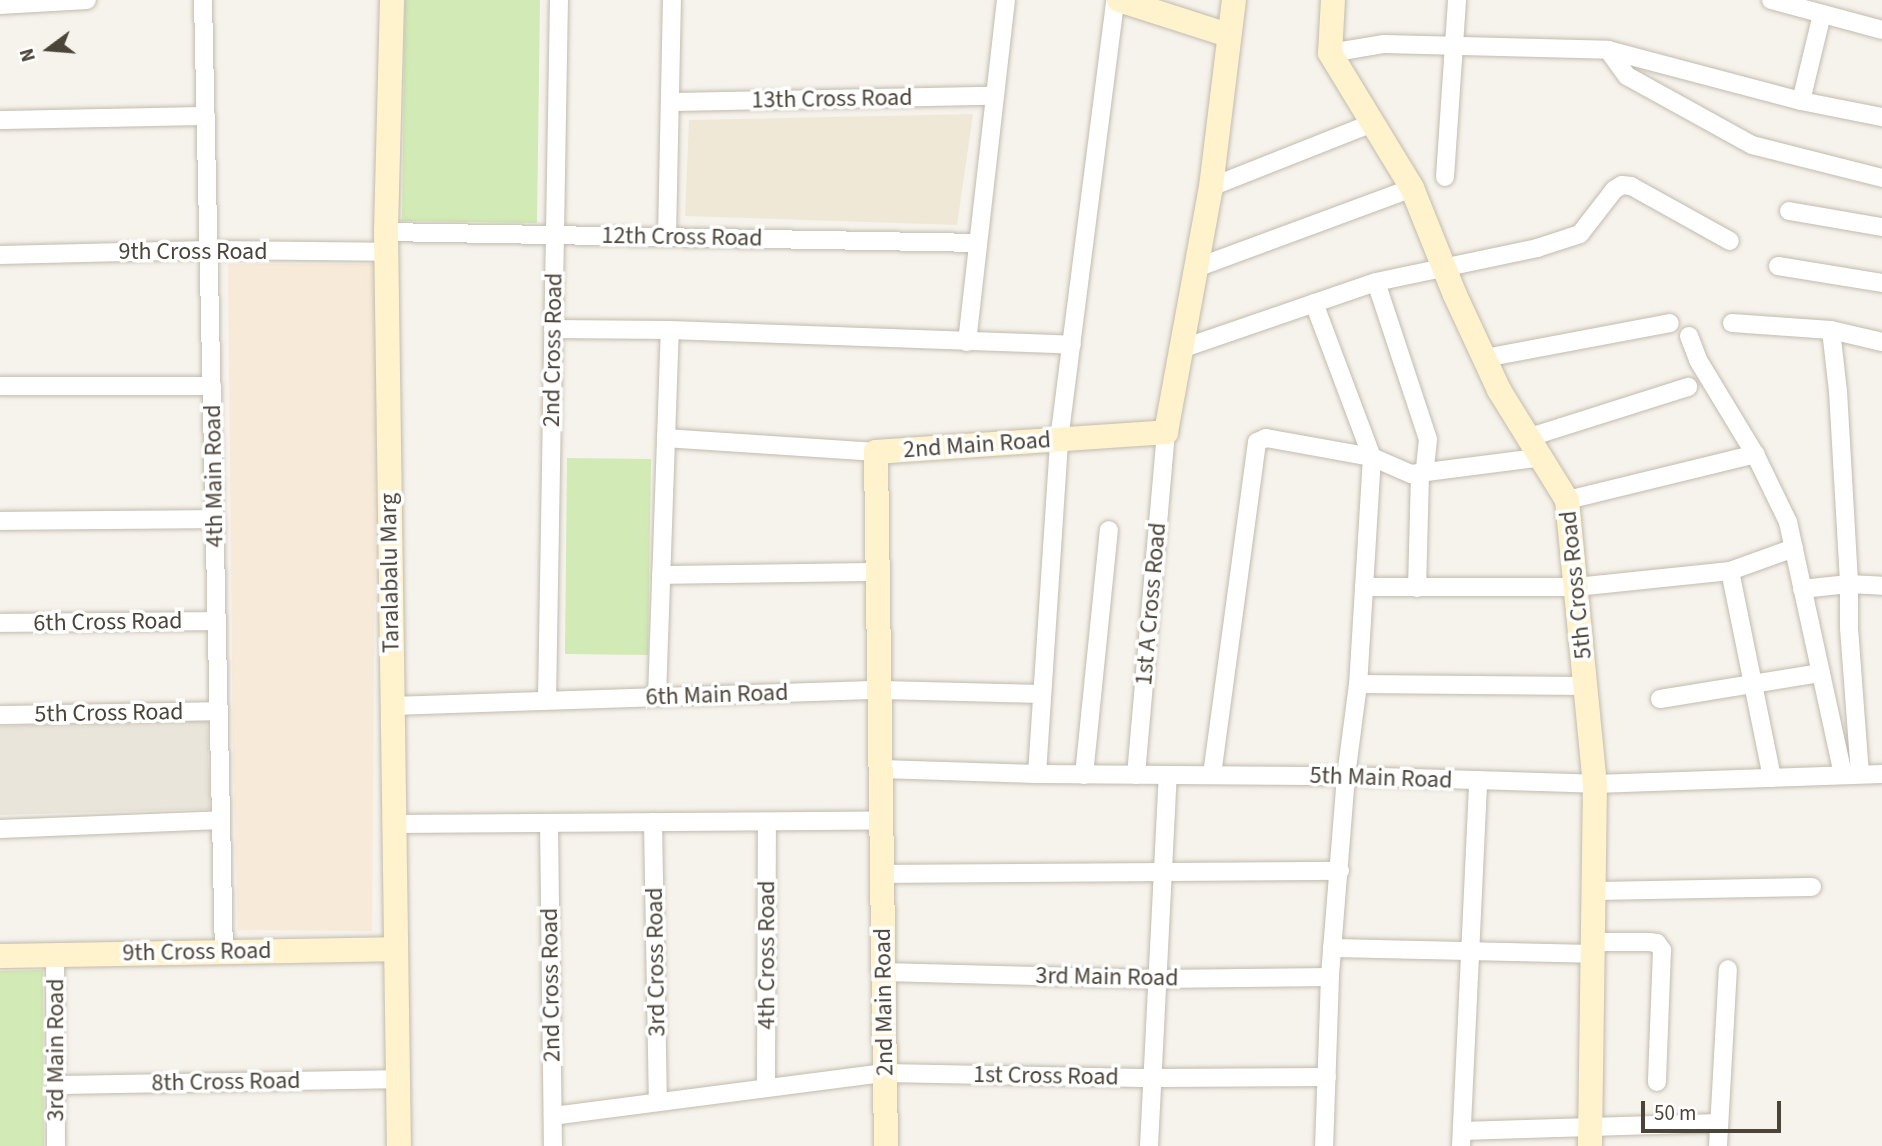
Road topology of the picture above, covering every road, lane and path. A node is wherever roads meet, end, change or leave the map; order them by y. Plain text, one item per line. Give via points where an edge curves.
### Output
1 (87, 0) edge
2 (203, 0) edge
3 (392, 0) edge
4 (559, 0) edge
5 (672, 0) edge
6 (1006, 0) edge
7 (1117, 0) edge
8 (1234, 0) edge
9 (1333, 0) edge
10 (1457, 0) edge
11 (1771, 0) edge
12 (0, 5) edge
13 (1822, 14) junction
14 (1882, 30) edge
15 (1228, 35) junction
16 (1454, 46) junction
17 (1608, 50) junction
18 (1330, 53) junction
19 (995, 96) junction
20 (1801, 101) junction
21 (670, 102) junction
22 (206, 116) junction
23 (1882, 117) edge
24 (0, 120) edge
25 (1373, 123) junction
26 (1445, 177) dead end
27 (1882, 178) edge
28 (1211, 187) junction
29 (1412, 188) junction
30 (1789, 211) dead end
31 (1882, 228) edge
32 (555, 234) junction
33 (667, 236) junction
34 (1730, 241) dead end
35 (386, 242) junction
36 (978, 243) junction
37 (209, 250) junction
38 (0, 255) edge
39 (1778, 266) dead end
40 (1196, 268) junction
41 (1444, 268) junction
42 (1376, 282) junction
43 (1882, 283) edge
44 (1314, 303) junction
45 (1670, 323) dead end
46 (1732, 323) dead end
47 (553, 329) junction
48 (670, 330) junction
49 (1831, 330) junction
50 (1689, 337) dead end
51 (967, 342) junction
52 (1882, 342) edge
53 (1072, 345) junction
54 (1181, 349) junction
55 (1485, 358) junction
56 (0, 386) edge
57 (212, 386) junction
58 (1688, 387) dead end
59 (1166, 432) junction
60 (666, 438) junction
61 (1059, 440) junction
62 (1536, 447) junction
63 (876, 452) junction
64 (1755, 454) junction
65 (1372, 457) junction
66 (1420, 474) junction
67 (1567, 499) junction
68 (215, 519) junction
69 (0, 520) edge
70 (1109, 530) dead end
71 (1794, 548) junction
72 (878, 572) junction
73 (1730, 572) junction
74 (661, 575) junction
75 (1849, 584) junction
76 (1882, 586) edge
77 (1364, 587) junction
78 (1576, 587) junction
79 (1417, 588) junction
80 (1802, 589) junction
81 (217, 621) junction
82 (0, 623) edge
83 (1821, 673) junction
84 (1358, 684) junction
85 (1753, 685) junction
86 (1586, 686) junction
87 (879, 690) junction
88 (1042, 694) junction
89 (657, 697) junction
90 (1660, 699) dead end
91 (547, 700) junction
92 (391, 706) junction
93 (219, 711) junction
94 (0, 715) edge
95 (881, 769) junction
96 (1037, 774) junction
97 (1882, 774) edge
98 (1084, 775) junction
99 (1136, 775) junction
100 (1168, 775) junction
101 (1212, 775) junction
102 (1852, 775) junction
103 (1346, 776) junction
104 (1772, 778) junction
105 (1478, 781) junction
106 (1595, 784) junction
107 (221, 820) junction
108 (881, 821) junction
109 (653, 822) junction
110 (767, 822) junction
111 (549, 823) junction
112 (393, 824) junction
113 (0, 829) edge
114 (1340, 871) junction
115 (882, 874) junction
116 (1164, 874) junction
117 (1812, 887) dead end
118 (1594, 891) junction
119 (1332, 948) junction
120 (1593, 948) junction
121 (394, 949) junction
122 (224, 952) junction
123 (1470, 952) junction
124 (55, 955) junction
125 (0, 956) edge
126 (1728, 969) dead end
127 (883, 972) junction
128 (1330, 977) junction
129 (1159, 979) junction
130 (885, 1073) junction
131 (1327, 1077) junction
132 (1155, 1078) junction
133 (396, 1079) junction
134 (1657, 1082) dead end
135 (56, 1085) junction
136 (766, 1088) junction
137 (658, 1102) junction
138 (553, 1116) junction
139 (1719, 1123) junction
140 (1590, 1137) edge
141 (1462, 1138) edge
142 (56, 1146) edge
143 (399, 1146) edge
144 (553, 1146) edge
145 (887, 1146) edge
146 (1149, 1146) edge
147 (1324, 1146) edge
148 (1718, 1146) edge

1 - 12 street
2 - 22 street, 4th Main Road
3 - 35 street, Taralabalu Marg
4 - 32 street, 2nd Cross Road
5 - 21 street
6 - 19 street
7 - 15 street
7 - 53 street
8 - 15 street
9 - 18 street
10 - 16 street
11 - 13 street
13 - 14 street
13 - 20 street
15 - 28 street
16 - 17 street
16 - 18 street via 1384,44
16 - 26 street
17 - 20 street
17 - 27 street via 1627,76 1752,145
18 - 25 street, 5th Cross Road
19 - 21 street, 13th Cross Road
19 - 36 street
20 - 23 street
21 - 33 street
22 - 24 street
22 - 37 street, 4th Main Road
25 - 28 street
25 - 29 street, 5th Cross Road
28 - 40 street
29 - 40 street
29 - 41 street, 5th Cross Road
30 - 31 street
32 - 33 street, 12th Cross Road
32 - 35 street, 12th Cross Road
32 - 47 street, 2nd Cross Road
33 - 36 street, 12th Cross Road
34 - 41 street via 1622,185 1580,234
35 - 37 street, 9th Cross Road
35 - 92 street, Taralabalu Marg
36 - 51 street
37 - 38 street, 9th Cross Road
37 - 57 street, 4th Main Road
39 - 43 street
40 - 54 street
41 - 42 street
41 - 55 street, 5th Cross Road
42 - 44 street
42 - 66 street via 1428,439 1425,468
44 - 54 street
44 - 65 street
45 - 55 street
46 - 49 street
47 - 48 street
47 - 91 street, 2nd Cross Road
48 - 51 street
48 - 60 street
49 - 52 street
49 - 75 street
50 - 64 street
51 - 53 street
53 - 61 street
54 - 59 street
55 - 62 street, 5th Cross Road via 1499,390
56 - 57 street
57 - 68 street, 4th Main Road
58 - 62 street
59 - 61 street, 2nd Main Road
59 - 99 street, 1st A Cross Road
60 - 63 street
60 - 74 street
61 - 63 street, 2nd Main Road
61 - 88 street
62 - 66 street
62 - 67 street, 5th Cross Road
63 - 72 street, 2nd Main Road
64 - 67 street
64 - 71 street via 1788,522
65 - 66 street
65 - 77 street
65 - 101 street via 1266,438 1257,442
66 - 79 street
67 - 78 street, 5th Cross Road
68 - 69 street
68 - 81 street, 4th Main Road
70 - 98 street
71 - 73 street
71 - 80 street
72 - 74 street
72 - 87 street, 2nd Main Road
73 - 78 street
73 - 85 street
74 - 89 street
75 - 76 street
75 - 80 street
75 - 102 street
77 - 79 street
77 - 84 street
78 - 79 street
78 - 86 street, 5th Cross Road
80 - 83 street
81 - 82 street, 6th Cross Road
81 - 93 street, 4th Main Road
83 - 85 street
83 - 102 street
84 - 86 street
84 - 103 street
85 - 90 street
85 - 104 street
86 - 106 street, 5th Cross Road
87 - 88 street, 6th Main Road
87 - 89 street, 6th Main Road
87 - 95 street, 2nd Main Road
88 - 96 street
89 - 91 street, 6th Main Road
91 - 92 street, 6th Main Road
92 - 112 street, Taralabalu Marg
93 - 94 street, 5th Cross Road
93 - 107 street, 4th Main Road
95 - 96 street, 5th Main Road
95 - 108 street, 2nd Main Road
96 - 98 street, 5th Main Road
97 - 102 street, 5th Main Road
98 - 99 street, 5th Main Road
99 - 100 street, 5th Main Road
100 - 101 street, 5th Main Road
100 - 116 street
101 - 103 street, 5th Main Road
102 - 104 street, 5th Main Road
103 - 105 street, 5th Main Road
103 - 114 street
104 - 106 street, 5th Main Road
105 - 106 street, 5th Main Road
105 - 123 street
106 - 118 street, 5th Cross Road
107 - 113 street
107 - 122 street, 4th Main Road
108 - 110 street
108 - 115 street, 2nd Main Road
109 - 110 street
109 - 111 street
109 - 137 street, 3rd Cross Road
110 - 136 street, 4th Cross Road
111 - 112 street
111 - 138 street, 2nd Cross Road
112 - 121 street, Taralabalu Marg
114 - 116 street
114 - 119 street
115 - 116 street
115 - 127 street, 2nd Main Road
116 - 129 street
117 - 118 street
118 - 120 street, 5th Cross Road
119 - 123 street
119 - 128 street
120 - 123 street
120 - 134 street via 1649,942 1662,950
120 - 140 street, 5th Cross Road
121 - 122 street, 9th Cross Road
121 - 133 street, Taralabalu Marg
122 - 124 street, 9th Cross Road
123 - 141 street
124 - 125 street, 9th Cross Road
124 - 135 street, 3rd Main Road
126 - 139 street
127 - 129 street, 3rd Main Road
127 - 130 street, 2nd Main Road
128 - 129 street, 3rd Main Road
128 - 131 street
129 - 132 street
130 - 132 street, 1st Cross Road
130 - 136 street, 1st Cross Road
130 - 145 street, 2nd Main Road
131 - 132 street, 1st Cross Road
131 - 147 street
132 - 146 street
133 - 135 street, 8th Cross Road
133 - 143 street, Taralabalu Marg
135 - 142 street, 3rd Main Road
136 - 137 street, 1st Cross Road
137 - 138 street, 1st Cross Road
138 - 144 street, 2nd Cross Road
139 - 140 street
139 - 148 street
140 - 141 street

